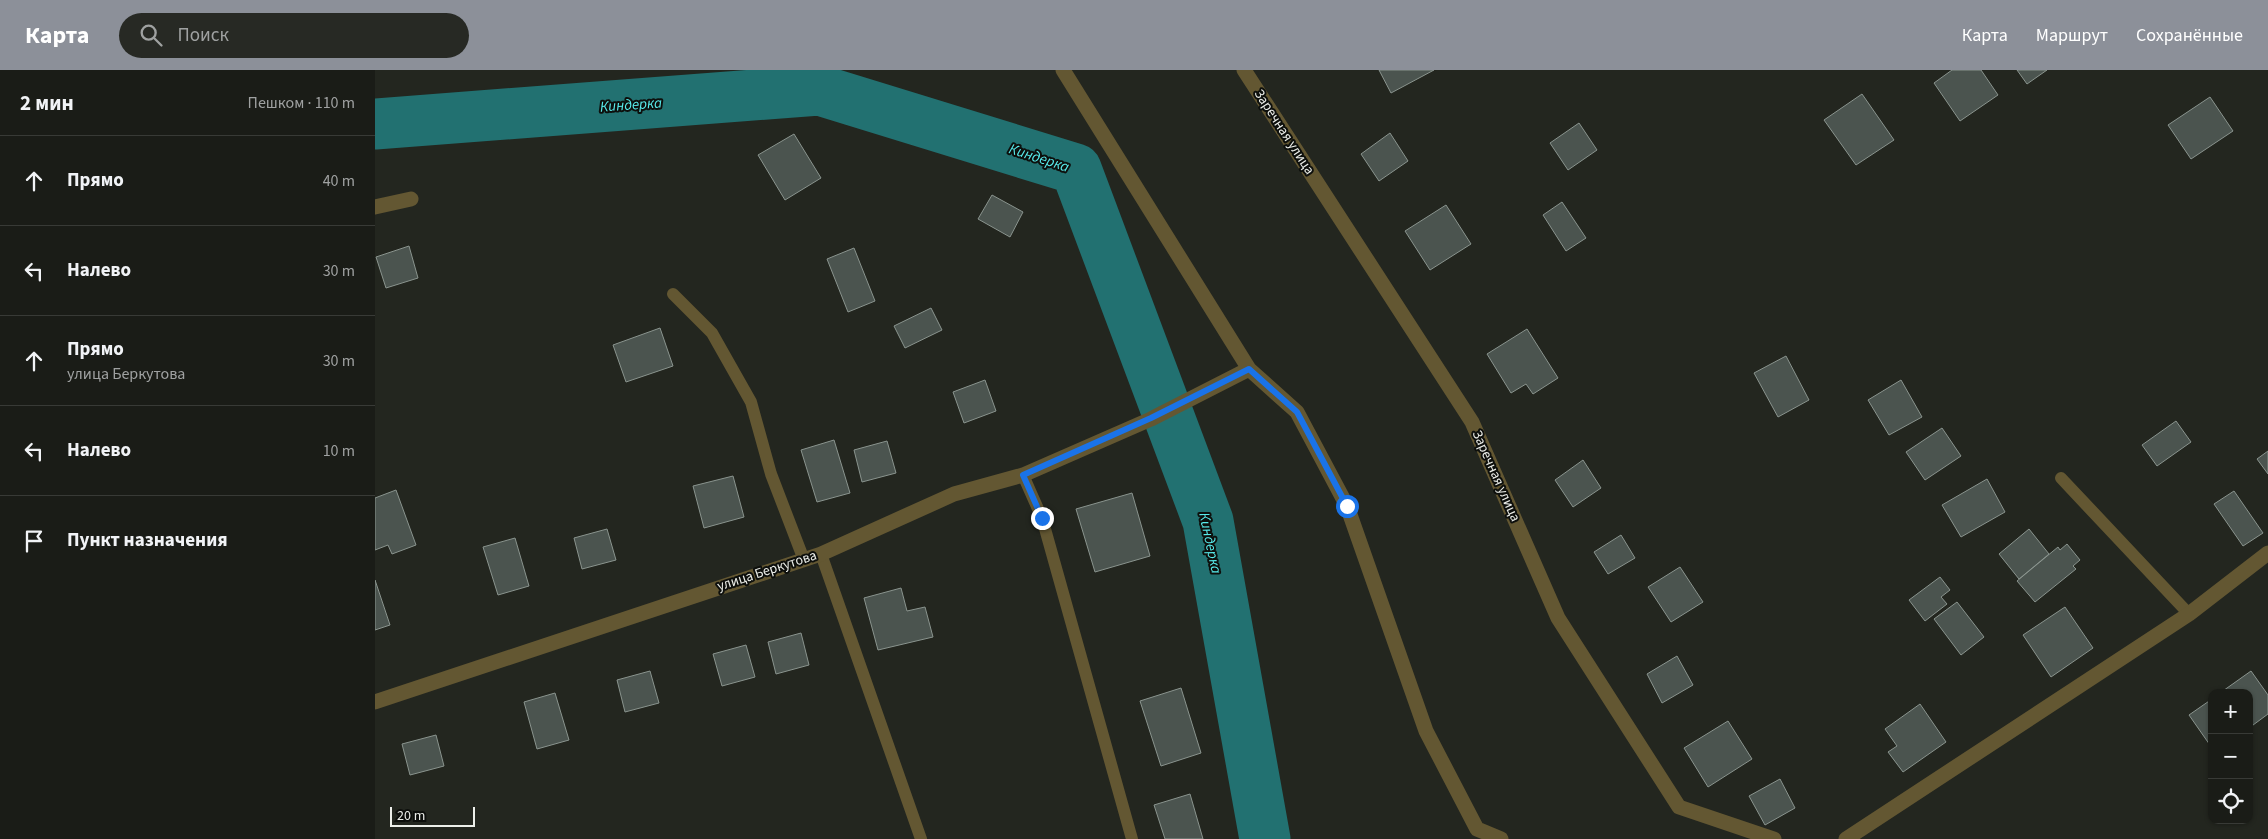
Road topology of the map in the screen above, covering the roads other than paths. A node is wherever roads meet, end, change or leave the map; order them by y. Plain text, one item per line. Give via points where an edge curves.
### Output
1 (1063, 70) edge
2 (1244, 70) edge
3 (411, 199) dead end
4 (375, 207) edge
5 (673, 294) dead end
6 (1249, 369) junction
7 (1023, 475) junction
8 (2061, 478) dead end
9 (2268, 553) edge
10 (821, 554) junction
11 (804, 560) junction
12 (2189, 614) junction
13 (375, 702) edge
14 (921, 839) edge
15 (1132, 839) edge
16 (1501, 839) edge
17 (1774, 839) edge
18 (1847, 839) edge

1 - 6 street
2 - 17 street, Заречная улица via 1472,422 1558,618 1679,807
3 - 4 street
5 - 11 lane via 712,333 751,402 771,474
6 - 7 street, улица Беркутова via 1191,400
6 - 16 street via 1297,412 1347,506 1425,730 1477,829
7 - 10 street, улица Беркутова via 954,494
7 - 15 lane via 1042,518
8 - 12 lane
9 - 12 street
10 - 11 street, улица Беркутова
10 - 14 lane
11 - 13 street, улица Беркутова
12 - 18 street

